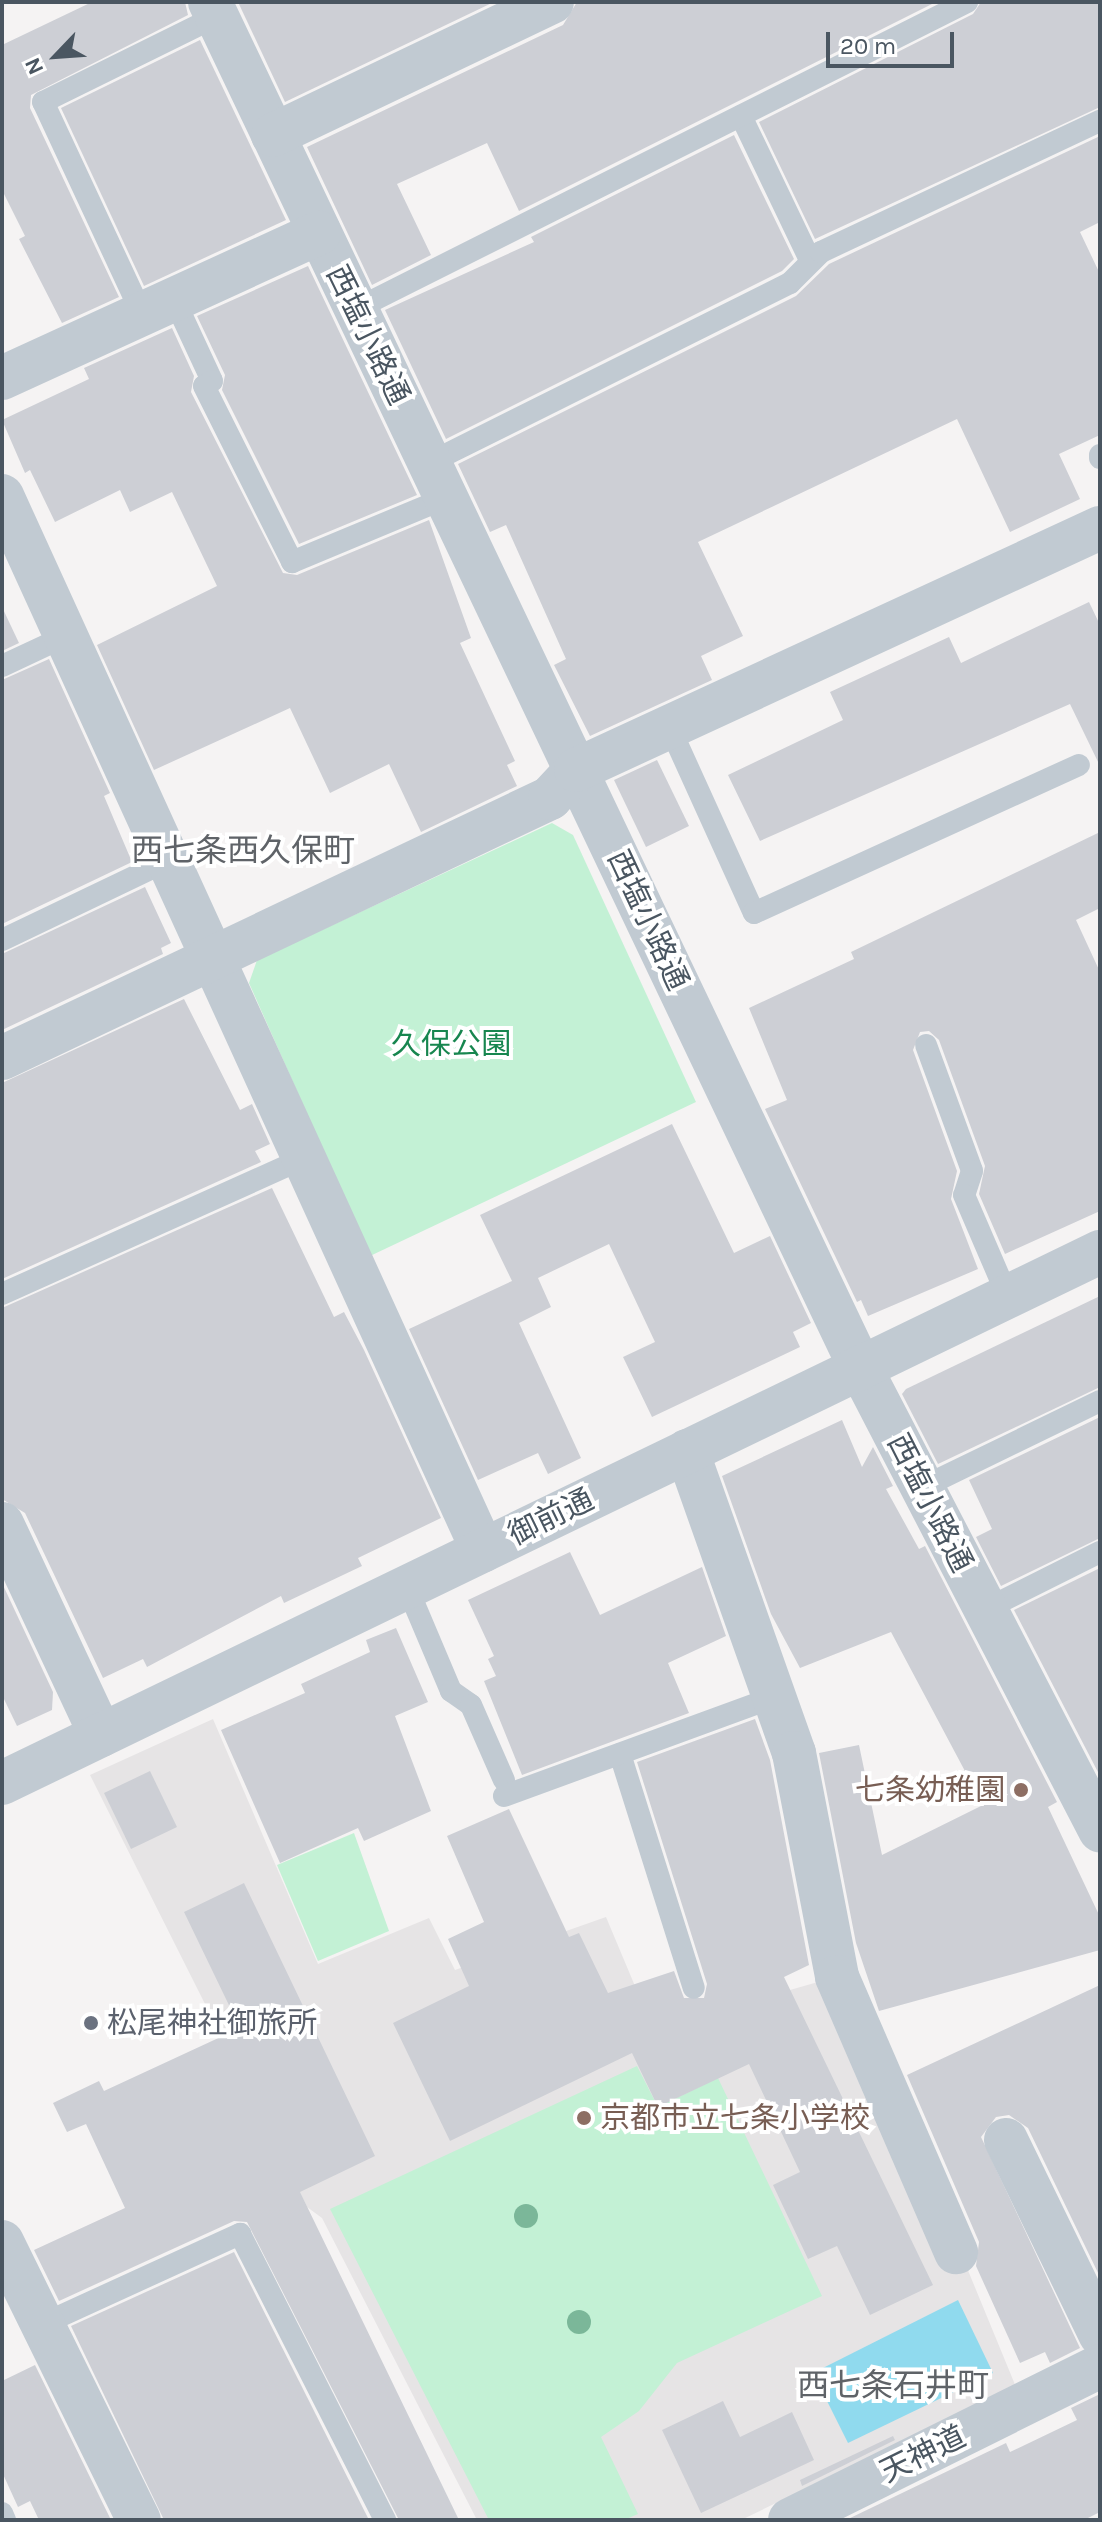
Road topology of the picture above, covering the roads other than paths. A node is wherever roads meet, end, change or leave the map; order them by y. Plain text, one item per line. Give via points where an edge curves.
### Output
1 (552, 2) edge
2 (967, 2) edge
3 (214, 9) edge
4 (741, 116) junction
5 (1100, 121) edge
6 (273, 135) junction
7 (319, 233) junction
8 (809, 258) junction
9 (158, 306) junction
10 (356, 309) junction
11 (2, 378) edge
12 (437, 480) junction
13 (2, 496) edge
14 (1100, 528) edge
15 (66, 636) junction
16 (2, 666) edge
17 (670, 728) junction
18 (1079, 765) dead end
19 (576, 770) junction
20 (169, 860) junction
21 (2, 940) edge
22 (214, 960) junction
23 (926, 1045) dead end
24 (2, 1058) edge
25 (304, 1158) junction
26 (1100, 1252) edge
27 (2, 1294) edge
28 (1007, 1295) junction
29 (860, 1367) junction
30 (1100, 1401) edge
31 (687, 1451) junction
32 (923, 1487) junction
33 (2, 1524) edge
34 (483, 1551) junction
35 (1100, 1552) edge
36 (407, 1587) junction
37 (986, 1609) junction
38 (774, 1697) junction
39 (101, 1735) junction
40 (620, 1754) junction
41 (2, 1783) edge
42 (1100, 1830) edge
43 (694, 1988) dead end
44 (1006, 2140) dead end
45 (956, 2252) dead end
46 (7, 2264) edge
47 (43, 2324) junction
48 (1100, 2334) edge
49 (1100, 2366) edge
50 (2, 2513) edge
51 (5, 2520) edge
52 (139, 2520) edge
53 (385, 2520) edge
54 (790, 2520) edge

1 - 6 street
2 - 4 lane
3 - 6 street, 西塩小路通
3 - 9 lane via 43,102
4 - 8 lane
4 - 10 lane
5 - 8 lane
6 - 7 street, 西塩小路通
7 - 9 street
7 - 10 street, 西塩小路通
8 - 12 lane via 790,283
9 - 11 street
9 - 12 lane via 212,381 204,386 292,562
10 - 12 street, 西塩小路通
12 - 19 street, 西塩小路通
13 - 15 street
14 - 17 street
15 - 16 lane
15 - 20 street
17 - 18 lane via 754,913
17 - 19 street
19 - 22 street via 550,798
19 - 29 street, 西塩小路通
20 - 21 lane
20 - 22 street
22 - 24 street
22 - 25 street
23 - 28 lane via 972,1171 964,1195
25 - 27 lane
25 - 34 street
26 - 28 street, 御前通
28 - 29 street, 御前通
29 - 31 street, 御前通
29 - 32 street, 西塩小路通
30 - 32 lane
31 - 34 street, 御前通
31 - 38 street
32 - 37 street, 西塩小路通
33 - 39 street
34 - 36 street, 御前通
35 - 37 lane
36 - 39 street, 御前通
36 - 40 lane via 451,1691 471,1705 504,1788
37 - 42 street, 西塩小路通
38 - 40 lane
38 - 45 street via 794,1753 837,1977
39 - 41 street, 御前通
40 - 43 lane
44 - 48 street
46 - 47 street
47 - 52 street
47 - 53 lane via 240,2234
49 - 54 street, 天神道
50 - 51 lane

